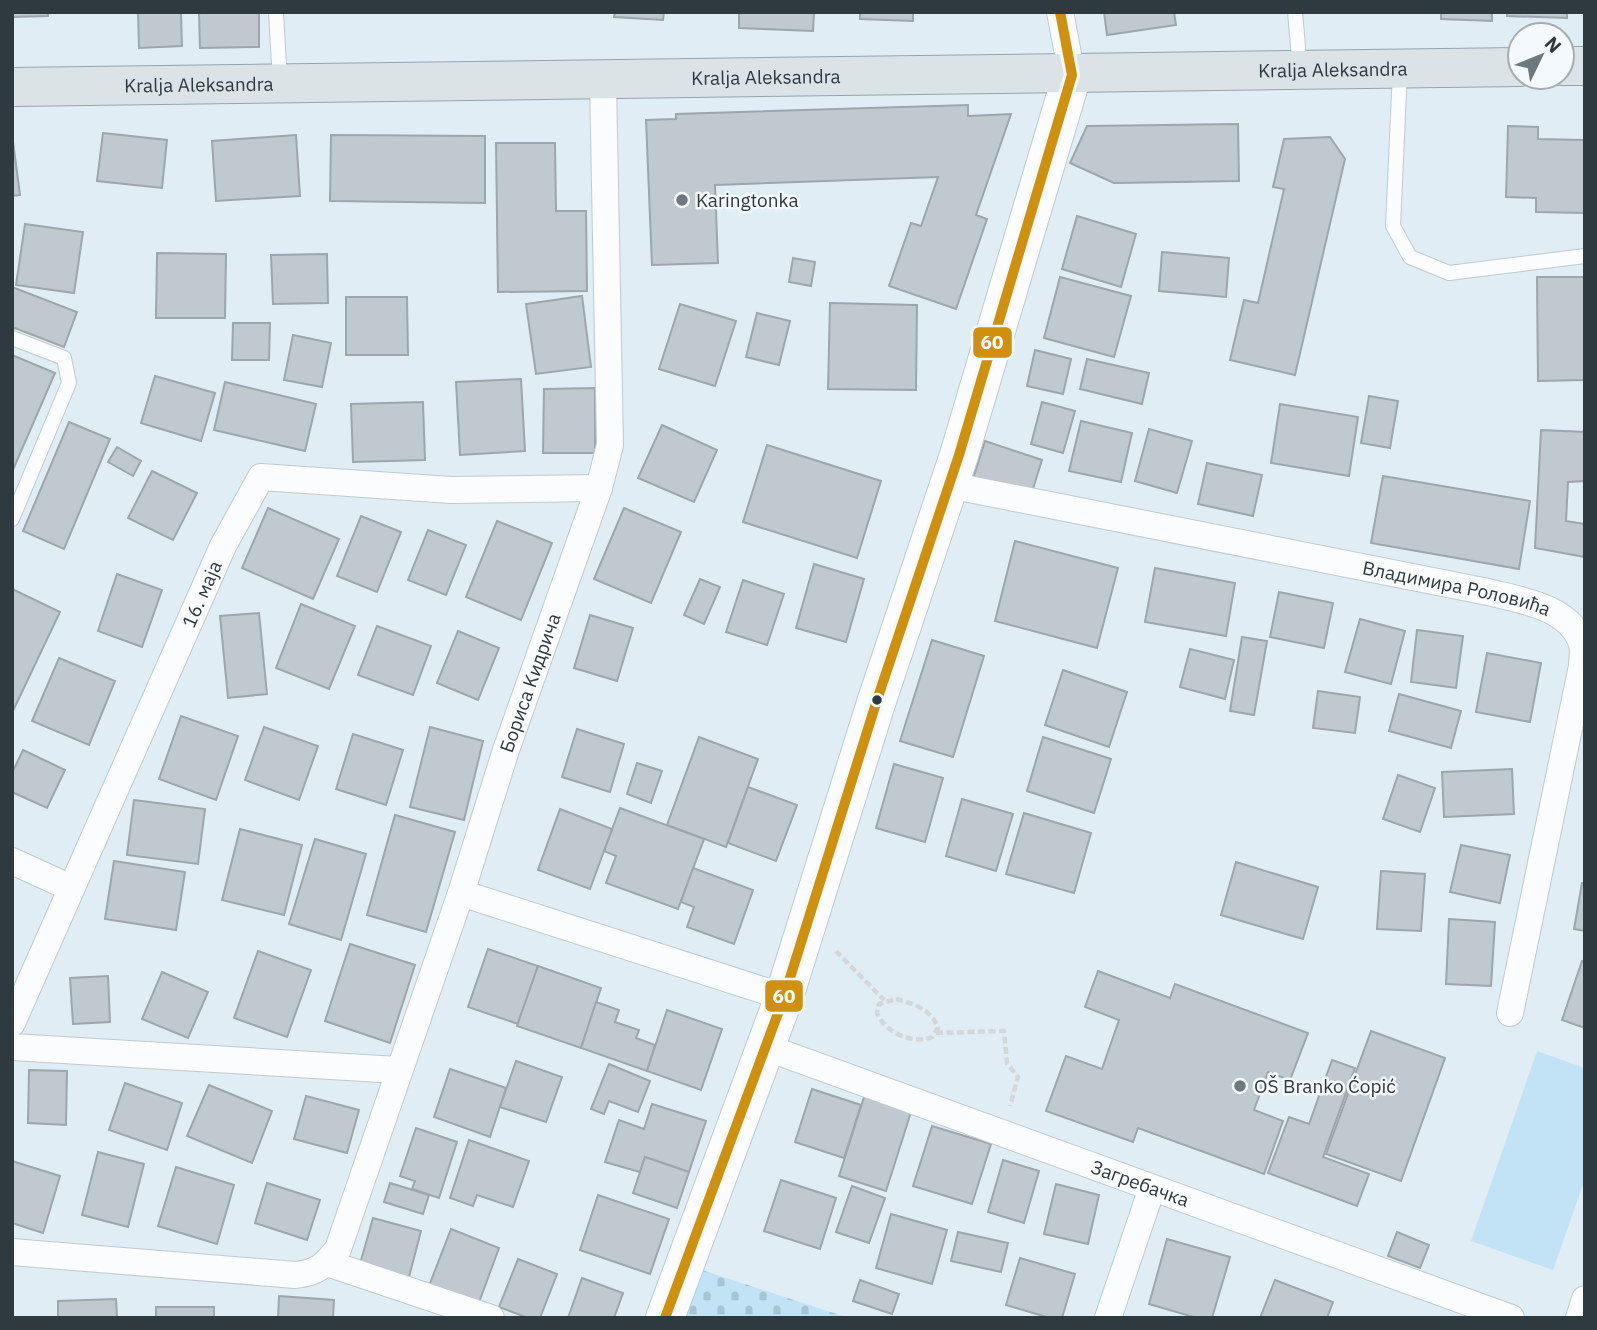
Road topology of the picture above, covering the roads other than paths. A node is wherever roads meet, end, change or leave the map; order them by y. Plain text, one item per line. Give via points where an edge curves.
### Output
1 (276, 12) edge
2 (1060, 12) edge
3 (1295, 12) edge
4 (1506, 67) edge
5 (1400, 69) junction
6 (1300, 70) junction
7 (1072, 75) junction
8 (603, 81) junction
9 (281, 83) junction
10 (12, 87) edge
11 (1585, 256) edge
12 (12, 338) edge
13 (949, 485) junction
14 (599, 488) junction
15 (12, 519) edge
16 (12, 861) edge
17 (71, 888) junction
18 (461, 893) junction
19 (785, 997) junction
20 (1510, 1013) dead end
21 (12, 1023) edge
22 (12, 1047) edge
23 (768, 1048) junction
24 (398, 1070) junction
25 (1152, 1188) junction
26 (12, 1251) edge
27 (327, 1263) junction
28 (1585, 1299) edge
29 (1499, 1316) edge
30 (491, 1318) edge
31 (665, 1318) edge
32 (1108, 1318) edge
33 (1579, 1318) edge

1 - 9 lane
2 - 7 street
3 - 6 lane
4 - 5 main road, Kralja Aleksandra
5 - 6 main road, Kralja Aleksandra
5 - 11 lane via 1393,226 1410,257 1449,273
6 - 7 main road, Kralja Aleksandra
7 - 8 main road, Kralja Aleksandra
7 - 13 street
8 - 9 main road, Kralja Aleksandra
8 - 14 street, Бориса Kидрича via 612,403 610,446
9 - 10 main road, Kralja Aleksandra
12 - 15 lane via 64,358 69,383
13 - 19 street
13 - 20 street, Владимира Роловића via 1488,592 1543,606 1561,617 1582,644 1582,666
14 - 17 street, 16. маја via 451,490 261,477 223,546
14 - 18 street, Бориса Kидрича via 506,750
16 - 17 street
17 - 21 street, 16. маја
18 - 19 street
18 - 24 street, Бориса Kидрича
19 - 23 street
22 - 24 street
23 - 25 street, Загребачка
23 - 31 street
24 - 27 street, Бориса Kидрича via 338,1249
25 - 29 street, Загребачка
25 - 32 street
26 - 27 street via 295,1275 313,1273
27 - 30 street
28 - 33 street

